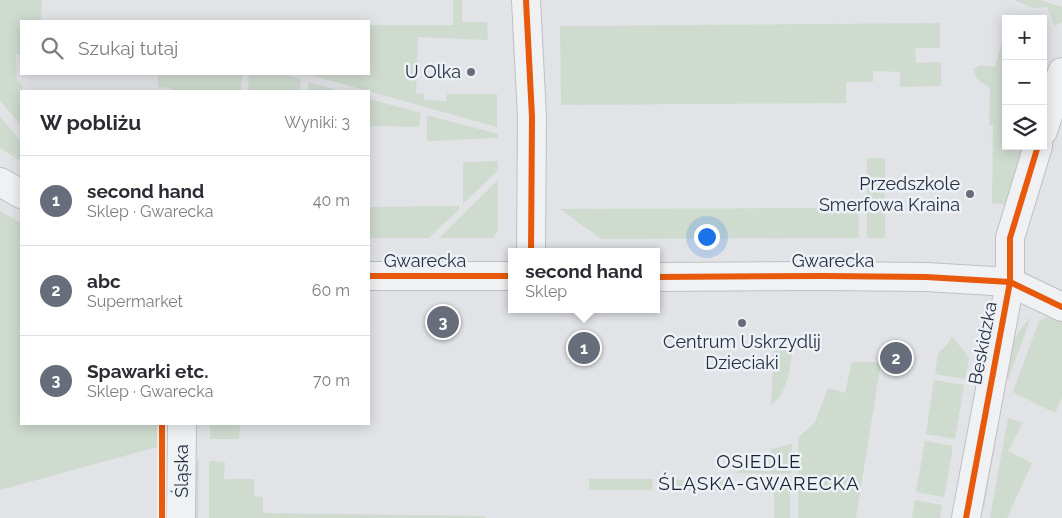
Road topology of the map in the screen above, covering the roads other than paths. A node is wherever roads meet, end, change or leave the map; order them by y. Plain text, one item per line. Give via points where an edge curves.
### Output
1 (526, 0) edge
2 (1062, 72) edge
3 (1047, 119) edge
4 (1037, 150) edge
5 (0, 182) edge
6 (20, 193) edge
7 (531, 248) edge
8 (370, 276) edge
9 (508, 276) edge
10 (660, 276) edge
11 (1010, 282) junction
12 (1062, 307) edge
13 (182, 425) edge
14 (182, 518) edge
15 (966, 518) edge

1 - 7 street via 532,117
2 - 3 street
4 - 11 street, Beskidzka via 1010,238
5 - 6 street
8 - 9 street, Gwarecka
10 - 11 street, Gwarecka via 889,276
11 - 12 street
11 - 15 street, Beskidzka
13 - 14 street, Śląska

